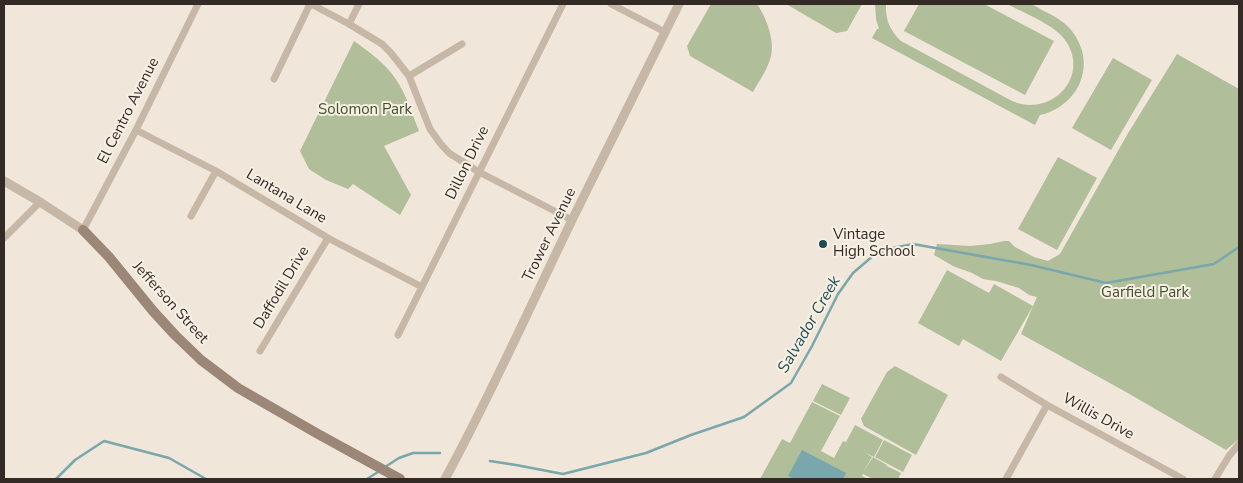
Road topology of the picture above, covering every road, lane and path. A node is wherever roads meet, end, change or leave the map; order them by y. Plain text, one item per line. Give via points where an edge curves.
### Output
1 (198, 4) edge
2 (310, 4) edge
3 (359, 4) edge
4 (563, 4) edge
5 (611, 4) edge
6 (679, 4) edge
7 (349, 24) junction
8 (665, 32) junction
9 (462, 44) dead end
10 (408, 76) junction
11 (274, 79) dead end
12 (136, 130) junction
13 (216, 172) junction
14 (479, 172) junction
15 (4, 182) edge
16 (40, 202) junction
17 (191, 216) dead end
18 (572, 220) junction
19 (83, 230) junction
20 (4, 238) edge
21 (328, 238) junction
22 (422, 287) junction
23 (398, 335) dead end
24 (260, 351) dead end
25 (1000, 377) dead end
26 (1047, 405) junction
27 (1239, 444) edge
28 (400, 479) edge
29 (445, 479) edge
30 (1006, 479) edge
31 (1183, 479) edge
32 (1215, 479) edge

1 - 12 street, El Centro Avenue
2 - 7 street
2 - 11 street
3 - 7 street
4 - 14 street, Dillon Drive
5 - 8 street
6 - 8 street, Trower Avenue
7 - 10 street via 382,44
8 - 18 street, Trower Avenue
9 - 10 street
10 - 14 street via 434,136 449,153
12 - 13 street, Lantana Lane
12 - 19 street, El Centro Avenue
13 - 17 street
13 - 21 street, Lantana Lane
14 - 18 street
14 - 22 street, Dillon Drive
15 - 16 street, Jefferson Street
16 - 19 street, Jefferson Street
16 - 20 street
18 - 29 street, Trower Avenue
19 - 28 main road, Jefferson Street via 201,360 238,388
21 - 22 street, Lantana Lane
21 - 24 street, Daffodil Drive
22 - 23 street, Dillon Drive
25 - 26 street, Willis Drive
26 - 30 street
26 - 31 street, Willis Drive
27 - 32 street

